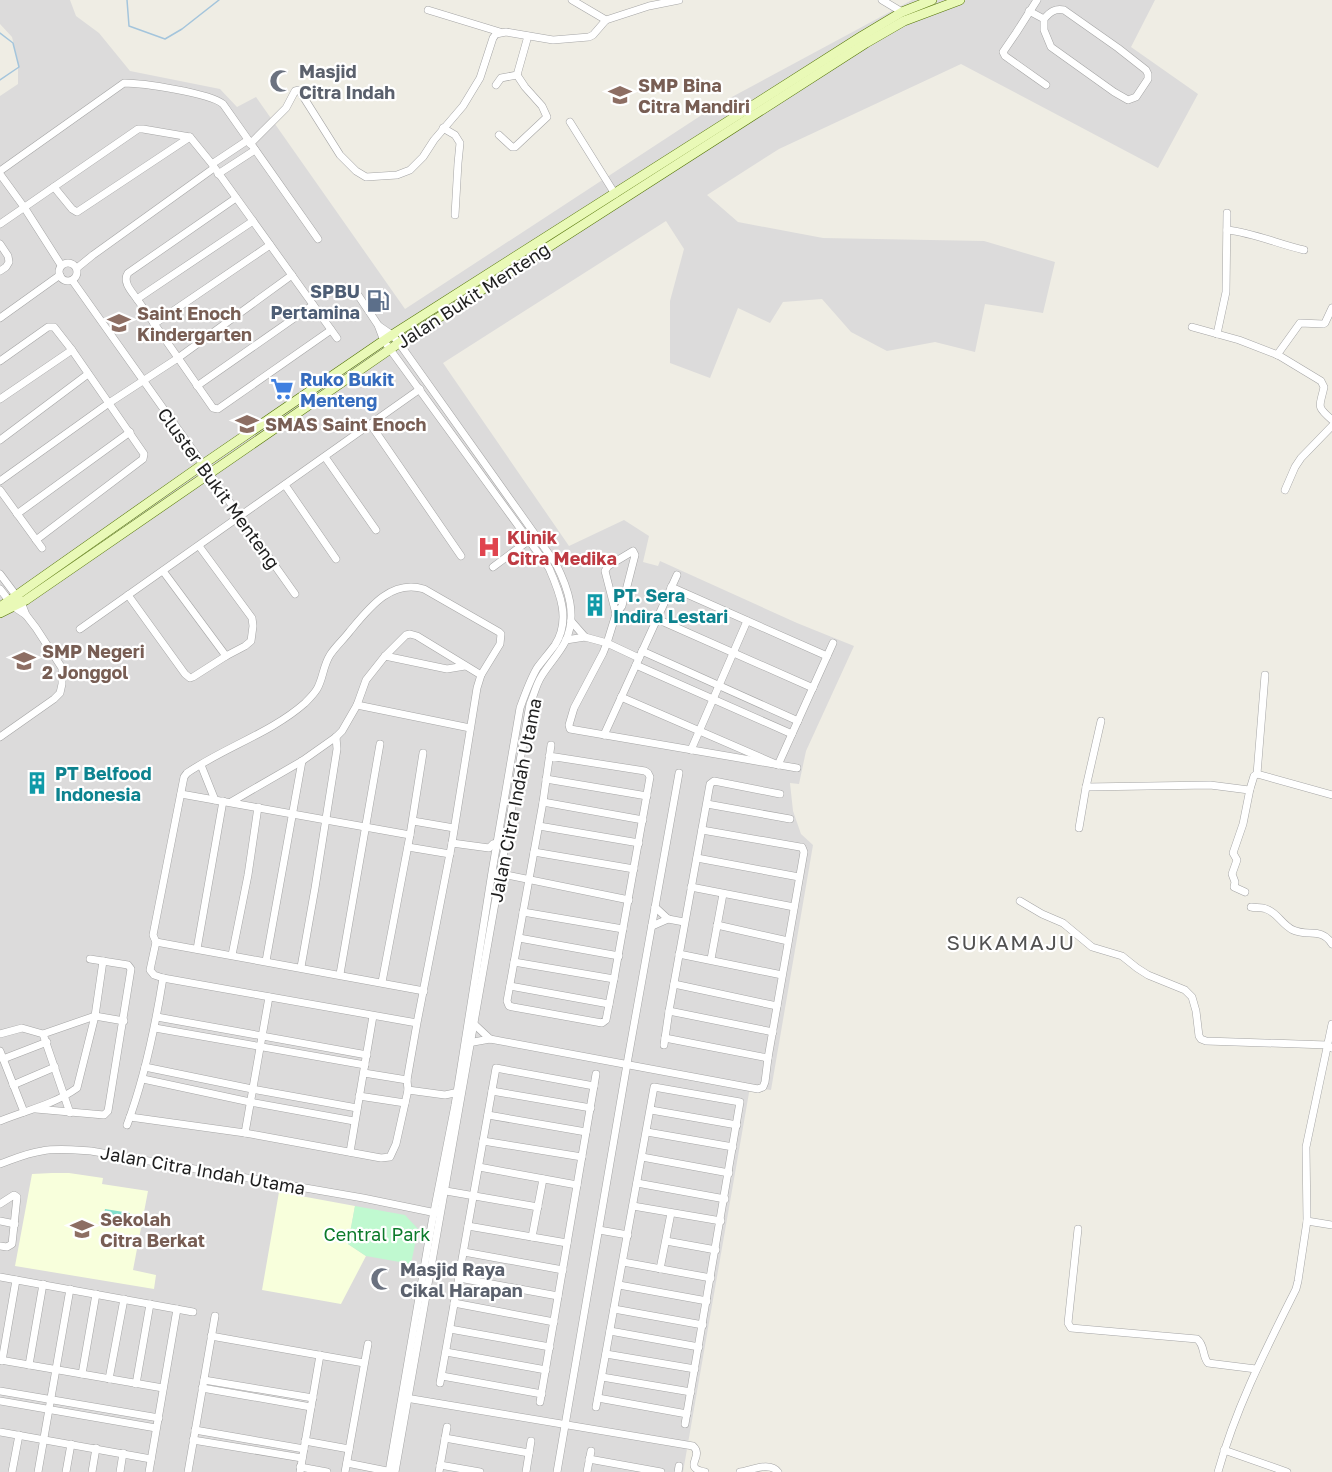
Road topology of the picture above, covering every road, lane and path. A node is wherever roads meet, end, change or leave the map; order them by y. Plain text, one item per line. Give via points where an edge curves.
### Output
1 (572, 0) edge
2 (679, 0) edge
3 (882, 0) edge
4 (932, 0) edge
5 (960, 0) edge
6 (1036, 0) edge
7 (428, 10) dead end
8 (1029, 11) junction
9 (902, 12) junction
10 (1044, 19) junction
11 (606, 20) junction
12 (500, 32) junction
13 (528, 36) junction
14 (518, 75) junction
15 (495, 84) dead end
16 (1046, 85) dead end
17 (570, 122) dead end
18 (443, 128) junction
19 (499, 135) dead end
20 (190, 137) junction
21 (251, 145) junction
22 (215, 169) junction
23 (0, 172) edge
24 (54, 187) junction
25 (615, 194) junction
26 (236, 198) junction
27 (24, 207) junction
28 (1227, 213) dead end
29 (455, 215) dead end
30 (253, 221) junction
31 (0, 224) edge
32 (1227, 230) junction
33 (318, 239) dead end
34 (0, 244) edge
35 (270, 245) junction
36 (1304, 250) dead end
37 (61, 265) junction
38 (77, 268) junction
39 (0, 271) edge
40 (60, 275) junction
41 (292, 275) junction
42 (72, 280) junction
43 (358, 295) dead end
44 (137, 299) junction
45 (313, 305) junction
46 (1332, 308) edge
47 (0, 318) edge
48 (154, 324) junction
49 (1192, 327) dead end
50 (332, 330) junction
51 (1217, 334) junction
52 (337, 338) dead end
53 (389, 342) junction
54 (399, 343) junction
55 (72, 350) junction
56 (1277, 355) junction
57 (178, 358) junction
58 (0, 361) edge
59 (88, 374) junction
60 (143, 381) junction
61 (197, 386) junction
62 (420, 389) junction
63 (0, 399) edge
64 (109, 403) junction
65 (1332, 420) edge
66 (371, 425) junction
67 (1332, 426) edge
68 (130, 432) junction
69 (0, 440) edge
70 (325, 457) junction
71 (205, 469) junction
72 (0, 481) edge
73 (285, 485) junction
74 (0, 490) edge
75 (1285, 490) dead end
76 (17, 514) junction
77 (240, 516) junction
78 (376, 530) dead end
79 (36, 540) junction
80 (528, 541) junction
81 (199, 546) junction
82 (42, 548) dead end
83 (461, 556) dead end
84 (336, 559) dead end
85 (552, 566) junction
86 (493, 567) dead end
87 (163, 571) junction
88 (0, 574) edge
89 (676, 575) dead end
90 (671, 587) junction
91 (0, 589) edge
92 (295, 594) dead end
93 (128, 595) junction
94 (15, 601) junction
95 (0, 607) edge
96 (0, 613) edge
97 (616, 614) junction
98 (657, 619) junction
99 (571, 621) junction
100 (747, 621) junction
101 (80, 629) dead end
102 (585, 637) junction
103 (566, 640) junction
104 (608, 643) junction
105 (833, 643) dead end
106 (733, 653) junction
107 (226, 656) junction
108 (385, 656) junction
109 (827, 656) junction
110 (639, 658) junction
111 (465, 666) junction
112 (481, 675) junction
113 (1265, 675) dead end
114 (719, 685) junction
115 (813, 688) junction
116 (621, 697) junction
117 (713, 699) junction
118 (357, 705) junction
119 (798, 721) junction
120 (1101, 721) dead end
121 (470, 728) junction
122 (699, 731) junction
123 (792, 734) junction
124 (604, 735) junction
125 (0, 737) edge
126 (336, 737) junction
127 (380, 744) dead end
128 (551, 745) dead end
129 (691, 750) junction
130 (423, 753) dead end
131 (549, 756) junction
132 (302, 761) junction
133 (201, 765) junction
134 (778, 765) junction
135 (797, 768) dead end
136 (679, 773) dead end
137 (1257, 774) junction
138 (546, 779) junction
139 (1086, 787) junction
140 (1250, 789) junction
141 (181, 794) junction
142 (780, 794) dead end
143 (1332, 795) edge
144 (647, 796) junction
145 (223, 801) junction
146 (543, 802) junction
147 (707, 804) junction
148 (258, 807) junction
149 (292, 813) junction
150 (790, 819) dead end
151 (327, 820) junction
152 (643, 820) junction
153 (412, 821) junction
154 (539, 826) junction
155 (365, 827) junction
156 (454, 828) junction
157 (1079, 828) dead end
158 (702, 830) junction
159 (410, 834) junction
160 (452, 843) junction
161 (497, 843) junction
162 (639, 843) junction
163 (408, 847) junction
164 (489, 848) junction
165 (534, 852) junction
166 (450, 854) junction
167 (494, 856) junction
168 (697, 858) junction
169 (634, 869) junction
170 (492, 872) junction
171 (501, 874) junction
172 (799, 878) junction
173 (529, 880) junction
174 (692, 887) junction
175 (1245, 892) dead end
176 (723, 894) junction
177 (628, 900) junction
178 (1020, 901) dead end
179 (655, 907) junction
180 (1251, 907) dead end
181 (794, 908) junction
182 (523, 912) junction
183 (668, 919) junction
184 (684, 922) junction
185 (717, 925) junction
186 (652, 926) junction
187 (623, 929) junction
188 (519, 938) junction
189 (788, 941) junction
190 (156, 942) junction
191 (1332, 944) edge
192 (197, 949) junction
193 (679, 954) junction
194 (232, 955) junction
195 (619, 956) junction
196 (90, 959) dead end
197 (711, 959) junction
198 (266, 961) junction
199 (103, 962) junction
200 (514, 962) junction
201 (301, 967) junction
202 (340, 974) junction
203 (782, 975) junction
204 (163, 978) junction
205 (614, 979) junction
206 (382, 982) junction
207 (674, 984) junction
208 (510, 986) junction
209 (424, 991) junction
210 (269, 997) junction
211 (609, 1004) junction
212 (777, 1006) junction
213 (669, 1011) junction
214 (95, 1016) junction
215 (373, 1016) junction
216 (157, 1017) junction
217 (124, 1021) junction
218 (417, 1023) junction
219 (471, 1023) junction
220 (1332, 1024) edge
221 (155, 1028) junction
222 (772, 1032) junction
223 (0, 1034) edge
224 (43, 1034) junction
225 (263, 1036) junction
226 (490, 1039) junction
227 (46, 1042) junction
228 (467, 1043) junction
229 (1329, 1046) edge
230 (261, 1047) junction
231 (0, 1051) edge
232 (367, 1055) junction
233 (768, 1058) junction
234 (3, 1059) junction
235 (627, 1064) junction
236 (55, 1067) junction
237 (145, 1068) junction
238 (364, 1069) junction
239 (596, 1074) dead end
240 (142, 1079) junction
241 (407, 1080) junction
242 (13, 1085) junction
243 (594, 1086) junction
244 (252, 1089) junction
245 (408, 1090) junction
246 (492, 1091) junction
247 (459, 1092) junction
248 (445, 1095) junction
249 (66, 1096) junction
250 (359, 1096) junction
251 (250, 1102) junction
252 (405, 1103) junction
253 (458, 1105) junction
254 (357, 1108) junction
255 (591, 1108) junction
256 (36, 1109) junction
257 (651, 1110) junction
258 (24, 1112) junction
259 (70, 1113) junction
260 (488, 1114) junction
261 (130, 1117) junction
262 (0, 1121) edge
263 (354, 1121) junction
264 (127, 1125) dead end
265 (737, 1125) junction
266 (586, 1132) junction
267 (647, 1132) junction
268 (245, 1133) junction
269 (483, 1141) junction
270 (734, 1147) junction
271 (350, 1152) junction
272 (582, 1157) junction
273 (642, 1157) junction
274 (0, 1164) edge
275 (479, 1167) junction
276 (729, 1173) junction
277 (543, 1179) junction
278 (637, 1183) junction
279 (577, 1185) junction
280 (446, 1191) junction
281 (474, 1195) junction
282 (724, 1198) junction
283 (0, 1204) edge
284 (633, 1206) junction
285 (538, 1207) junction
286 (671, 1213) junction
287 (438, 1214) junction
288 (0, 1221) edge
289 (721, 1221) junction
290 (1307, 1221) junction
291 (15, 1224) junction
292 (1332, 1225) edge
293 (468, 1226) junction
294 (1078, 1228) dead end
295 (599, 1230) junction
296 (628, 1235) junction
297 (532, 1237) junction
298 (666, 1241) junction
299 (567, 1243) junction
300 (0, 1246) edge
301 (716, 1250) junction
302 (464, 1252) junction
303 (623, 1262) junction
304 (660, 1269) junction
305 (563, 1270) junction
306 (0, 1277) edge
307 (459, 1278) junction
308 (711, 1278) junction
309 (16, 1280) junction
310 (43, 1284) junction
311 (619, 1285) junction
312 (70, 1289) junction
313 (96, 1294) junction
314 (558, 1296) junction
315 (124, 1299) junction
316 (707, 1302) junction
317 (454, 1303) junction
318 (150, 1304) junction
319 (177, 1309) junction
320 (614, 1309) junction
321 (193, 1312) dead end
322 (215, 1316) dead end
323 (554, 1322) junction
324 (702, 1325) junction
325 (450, 1329) junction
326 (610, 1331) junction
327 (211, 1336) junction
328 (368, 1344) dead end
329 (550, 1347) junction
330 (699, 1347) junction
331 (446, 1352) junction
332 (606, 1354) junction
333 (320, 1355) junction
334 (1, 1360) edge
335 (364, 1363) junction
336 (28, 1365) junction
337 (695, 1369) junction
338 (1256, 1369) junction
339 (56, 1370) junction
340 (546, 1370) junction
341 (82, 1374) junction
342 (602, 1377) junction
343 (109, 1379) junction
344 (136, 1384) junction
345 (203, 1384) junction
346 (163, 1388) junction
347 (0, 1391) edge
348 (691, 1392) junction
349 (405, 1397) junction
350 (313, 1398) junction
351 (598, 1398) junction
352 (51, 1400) junction
353 (0, 1401) edge
354 (311, 1407) junction
355 (596, 1407) dead end
356 (49, 1410) junction
357 (687, 1414) junction
358 (159, 1418) junction
359 (686, 1424) dead end
360 (565, 1425) junction
361 (447, 1427) dead end
362 (156, 1428) junction
363 (195, 1430) junction
364 (0, 1431) edge
365 (19, 1435) junction
366 (445, 1438) junction
367 (44, 1439) junction
368 (193, 1440) junction
369 (531, 1441) dead end
370 (70, 1444) junction
371 (304, 1445) junction
372 (96, 1448) junction
373 (349, 1449) junction
374 (1224, 1450) junction
375 (123, 1453) junction
376 (529, 1453) junction
377 (302, 1458) junction
378 (151, 1459) junction
379 (347, 1463) junction
380 (439, 1468) edge
381 (300, 1470) edge
382 (12, 1472) edge
383 (38, 1472) edge
384 (66, 1472) edge
385 (92, 1472) edge
386 (120, 1472) edge
387 (149, 1472) edge
388 (188, 1472) edge
389 (327, 1472) edge
390 (345, 1472) edge
391 (392, 1472) edge
392 (480, 1472) edge
393 (526, 1472) edge
394 (557, 1472) edge
395 (587, 1472) edge
396 (661, 1472) edge
397 (705, 1472) edge
398 (740, 1472) edge
399 (778, 1472) edge
400 (1218, 1472) edge
401 (1287, 1472) edge

1 - 11 street
2 - 11 street
3 - 9 street
4 - 9 street, Jalan Bukit Menteng
5 - 54 street, Jalan Bukit Menteng via 904,21 866,43
6 - 8 street
7 - 12 street
8 - 10 street
8 - 16 street via 1003,54
9 - 25 street, Jalan Bukit Menteng
10 - 10 street via 1051,47 1114,92 1128,100 1136,97 1148,79 1146,70 1064,10 1055,9
11 - 13 street via 589,37 554,40
12 - 13 street
12 - 18 street via 493,38 480,78
13 - 14 street
14 - 15 street via 501,78
14 - 19 street via 547,117 515,147
17 - 25 street
18 - 21 street via 410,170 366,177 340,155 297,90 286,108
18 - 29 street via 460,143
20 - 22 street
20 - 24 street via 138,129
20 - 24 street via 79,211 74,211
21 - 22 street
21 - 22 street
21 - 23 street via 218,100 126,82
21 - 33 street
22 - 26 street
22 - 38 street
23 - 27 street
24 - 27 street
25 - 53 street, Jalan Bukit Menteng
26 - 30 street
26 - 44 street via 128,273 126,281
27 - 31 street
27 - 37 street
28 - 32 street
30 - 35 street
30 - 44 street
32 - 36 street
32 - 51 street via 1226,292
34 - 39 street via 9,262
35 - 41 street
35 - 48 street
37 - 38 street via 71,263
37 - 40 street
38 - 42 street
40 - 42 street
40 - 47 street
41 - 45 street
41 - 57 street
42 - 60 street, Cluster Bukit Menteng
43 - 53 street
44 - 48 street
45 - 50 street
45 - 61 street
46 - 56 street via 1323,324 1297,325
48 - 57 street
49 - 51 street
50 - 52 street
50 - 61 street via 218,409 213,408
51 - 56 street
53 - 54 street, Jalan Bukit Menteng
53 - 62 street
53 - 71 street, Jalan Bukit Menteng
54 - 85 street, Jalan Citra Indah Utama via 545,549
55 - 58 street via 51,326
55 - 59 street
55 - 63 street
56 - 65 street via 1323,384 1320,406
57 - 60 street
57 - 61 street
59 - 64 street
59 - 69 street
60 - 64 street
60 - 71 street, Cluster Bukit Menteng
62 - 66 street
62 - 80 street
64 - 68 street
64 - 72 street
66 - 70 street
66 - 83 street
67 - 75 street via 1301,458
68 - 76 street
68 - 79 street via 144,454 143,459
70 - 73 street
70 - 78 street
71 - 77 street, Cluster Bukit Menteng
71 - 94 street, Jalan Bukit Menteng
73 - 77 street
73 - 84 street
74 - 76 street
76 - 79 street
77 - 81 street
77 - 92 street, Cluster Bukit Menteng
79 - 82 street
80 - 85 street
80 - 86 street
81 - 87 street
81 - 107 street via 253,622 251,640
85 - 99 street, Jalan Citra Indah Utama via 564,581
85 - 161 street via 562,603 561,632 537,669 520,708
87 - 93 street
87 - 107 street
88 - 94 street
89 - 90 street
90 - 98 street
90 - 100 street
91 - 94 street
93 - 101 street
93 - 107 street via 190,678
94 - 95 street, Jalan Bukit Menteng
94 - 96 street, Jalan Bukit Menteng
94 - 125 street via 59,661 63,684 54,699
97 - 97 street via 605,571 633,551 622,606
97 - 104 street
98 - 106 street
98 - 110 street
99 - 102 street
99 - 103 street, Jalan Citra Indah Utama
100 - 106 street
100 - 109 street
102 - 103 street
102 - 104 street
103 - 171 street, Jalan Citra Indah Utama via 540,678 530,704
104 - 110 street
104 - 124 street via 569,725 570,729
105 - 109 street
106 - 114 street
106 - 115 street
108 - 111 street via 447,669
108 - 111 street via 410,634
108 - 118 street via 366,680
109 - 115 street
110 - 114 street
110 - 116 street
110 - 117 street
111 - 112 street
112 - 121 street
112 - 133 street via 500,644 501,634 424,589 401,588 365,613 329,656 318,689 306,702 287,718
113 - 137 street
114 - 117 street
114 - 119 street
115 - 119 street
116 - 122 street
116 - 124 street
117 - 122 street
117 - 123 street
118 - 121 street
118 - 126 street
119 - 123 street
120 - 139 street
121 - 156 street
122 - 129 street
122 - 134 street
123 - 134 street
124 - 129 street
126 - 132 street
126 - 151 street
127 - 155 street
128 - 131 street
129 - 134 street
130 - 153 street
131 - 138 street
131 - 144 street via 645,771 650,777
132 - 145 street
132 - 149 street
133 - 141 street via 184,777
133 - 145 street
134 - 135 street
136 - 179 street
137 - 140 street
137 - 143 street
138 - 144 street
138 - 146 street
139 - 140 street via 1201,785
139 - 157 street
140 - 175 street via 1233,853 1237,860 1232,874 1234,887
141 - 145 street
141 - 190 street via 153,935
142 - 147 street via 714,781
144 - 152 street
145 - 148 street
145 - 192 street
146 - 152 street
146 - 154 street
147 - 150 street
147 - 158 street
148 - 149 street
148 - 194 street
149 - 151 street
149 - 198 street
151 - 155 street
151 - 201 street
152 - 162 street
153 - 156 street
153 - 159 street
154 - 162 street
154 - 165 street
155 - 159 street
155 - 202 street
156 - 160 street
158 - 168 street
158 - 172 street via 802,848
159 - 163 street
160 - 164 street
160 - 166 street
161 - 164 street
161 - 167 street
162 - 169 street
163 - 166 street
163 - 206 street
164 - 167 street
165 - 169 street
165 - 173 street
166 - 209 street
167 - 170 street
168 - 172 street
168 - 174 street
169 - 177 street
170 - 171 street
170 - 219 street
171 - 173 street
171 - 219 street, Jalan Citra Indah Utama
172 - 181 street
173 - 177 street
173 - 182 street
174 - 176 street
174 - 184 street
176 - 181 street
176 - 185 street
177 - 187 street
178 - 229 street via 1063,923 1092,947 1122,956 1148,975 1185,990 1192,997 1201,1039
179 - 183 street
179 - 186 street
180 - 191 street via 1267,909 1293,930 1322,934
181 - 189 street
182 - 187 street
182 - 188 street
183 - 184 street
183 - 186 street
184 - 193 street
185 - 189 street
185 - 197 street
186 - 235 street
187 - 195 street
188 - 195 street
188 - 200 street
189 - 203 street
190 - 192 street
190 - 204 street via 150,970
192 - 194 street
193 - 197 street
193 - 207 street
194 - 198 street
195 - 205 street
196 - 199 street
197 - 203 street
198 - 201 street
199 - 214 street
199 - 217 street via 131,967
200 - 205 street
200 - 208 street
201 - 202 street
202 - 206 street
203 - 212 street
204 - 210 street
204 - 216 street
205 - 211 street
206 - 209 street
207 - 212 street
207 - 213 street
208 - 211 street
208 - 211 street via 510,1006 600,1023 606,1020
209 - 218 street
210 - 215 street
210 - 225 street
212 - 222 street
213 - 222 street
213 - 233 street via 664,1041
214 - 217 street
214 - 224 street
214 - 249 street via 78,1088
215 - 218 street
215 - 232 street
216 - 221 street
216 - 225 street
217 - 259 street via 107,1113
218 - 241 street
219 - 226 street
219 - 228 street, Jalan Citra Indah Utama
220 - 229 street
221 - 230 street
221 - 237 street
222 - 233 street
223 - 224 street via 22,1028
224 - 227 street
225 - 230 street
225 - 232 street
226 - 228 street
226 - 235 street
227 - 234 street
227 - 236 street
228 - 247 street, Jalan Citra Indah Utama
229 - 290 street via 1306,1147
230 - 238 street
230 - 244 street
231 - 234 street
232 - 238 street
233 - 235 street via 765,1083 758,1089
234 - 242 street
235 - 295 street
236 - 242 street
236 - 249 street
237 - 240 street
237 - 244 street
238 - 241 street
238 - 250 street
239 - 243 street
240 - 251 street
240 - 261 street
241 - 245 street
242 - 258 street
243 - 246 street via 498,1067
243 - 255 street
244 - 251 street
244 - 254 street
245 - 248 street
245 - 252 street
246 - 255 street
246 - 260 street
247 - 248 street
247 - 253 street, Jalan Citra Indah Utama
248 - 253 street
249 - 256 street
249 - 259 street
250 - 252 street
250 - 254 street
251 - 263 street
251 - 268 street
252 - 271 street via 390,1157
253 - 280 street, Jalan Citra Indah Utama
253 - 287 street
254 - 263 street
255 - 266 street
256 - 258 street
256 - 259 street
257 - 265 street
257 - 265 street via 654,1088 741,1102
257 - 267 street
258 - 262 street
260 - 266 street
260 - 269 street
261 - 264 street
261 - 268 street
263 - 271 street
265 - 270 street
266 - 272 street
267 - 270 street
267 - 273 street
268 - 271 street
269 - 272 street
269 - 275 street
270 - 276 street
272 - 279 street
273 - 276 street
273 - 278 street
274 - 287 street, Jalan Citra Indah Utama via 45,1150 90,1151
275 - 277 street
275 - 281 street
276 - 282 street
277 - 279 street
277 - 285 street
278 - 282 street
278 - 284 street
279 - 299 street
280 - 281 street
280 - 287 street, Jalan Citra Indah Utama
281 - 285 street
281 - 293 street
282 - 289 street
283 - 291 street via 17,1196
284 - 286 street
284 - 296 street
285 - 297 street
286 - 289 street
286 - 298 street
287 - 349 street, Jalan Citra Indah Utama
288 - 291 street
289 - 301 street
290 - 292 street
290 - 338 street via 1296,1289
291 - 300 street via 12,1244
293 - 297 street
293 - 302 street
294 - 338 street via 1068,1323 1071,1328 1197,1339 1208,1363
295 - 296 street
295 - 360 street
296 - 303 street
297 - 299 street
298 - 301 street
298 - 304 street
299 - 305 street
301 - 308 street
302 - 305 street
302 - 307 street
303 - 304 street
303 - 311 street
304 - 308 street
305 - 314 street
306 - 309 street
307 - 314 street
307 - 317 street
308 - 316 street
309 - 310 street
309 - 334 street
310 - 312 street
310 - 336 street
311 - 316 street
311 - 320 street
312 - 313 street
312 - 339 street
313 - 315 street
313 - 341 street
314 - 323 street
315 - 318 street
315 - 343 street
316 - 324 street
317 - 323 street
317 - 325 street
318 - 319 street
318 - 344 street
319 - 321 street
319 - 346 street
320 - 324 street
320 - 326 street
322 - 327 street
323 - 329 street
324 - 330 street
325 - 329 street
325 - 331 street
326 - 330 street
326 - 332 street
327 - 333 street
327 - 345 street
328 - 335 street
329 - 340 street
330 - 337 street
331 - 340 street
331 - 340 street via 441,1379 541,1398
332 - 337 street
332 - 342 street
333 - 335 street
333 - 350 street
334 - 336 street
335 - 373 street
336 - 339 street
337 - 348 street
338 - 374 street
339 - 341 street
339 - 352 street
341 - 343 street
342 - 348 street
342 - 351 street
343 - 344 street
344 - 346 street
345 - 350 street
345 - 354 street
345 - 363 street
346 - 358 street
347 - 352 street
348 - 357 street
349 - 360 street
349 - 391 street, Jalan Citra Indah Utama
350 - 354 street
351 - 355 street
351 - 357 street
352 - 356 street
352 - 358 street
353 - 356 street
354 - 371 street
356 - 362 street
356 - 367 street
357 - 359 street
358 - 362 street
360 - 394 street
360 - 397 street via 693,1446 697,1452 693,1464
361 - 366 street
362 - 378 street
363 - 368 street
363 - 371 street
364 - 365 street
365 - 367 street
365 - 382 street
366 - 376 street
366 - 380 street
367 - 370 street
367 - 383 street
368 - 377 street
368 - 388 street
369 - 376 street
370 - 372 street
370 - 384 street
371 - 373 street
371 - 377 street
372 - 375 street
372 - 385 street
373 - 379 street
374 - 400 street
374 - 401 street
375 - 378 street
375 - 386 street
376 - 393 street
377 - 381 street
378 - 387 street
379 - 390 street
379 - 391 street
380 - 392 street
381 - 389 street
395 - 396 street via 590,1455
398 - 399 street via 770,1466

